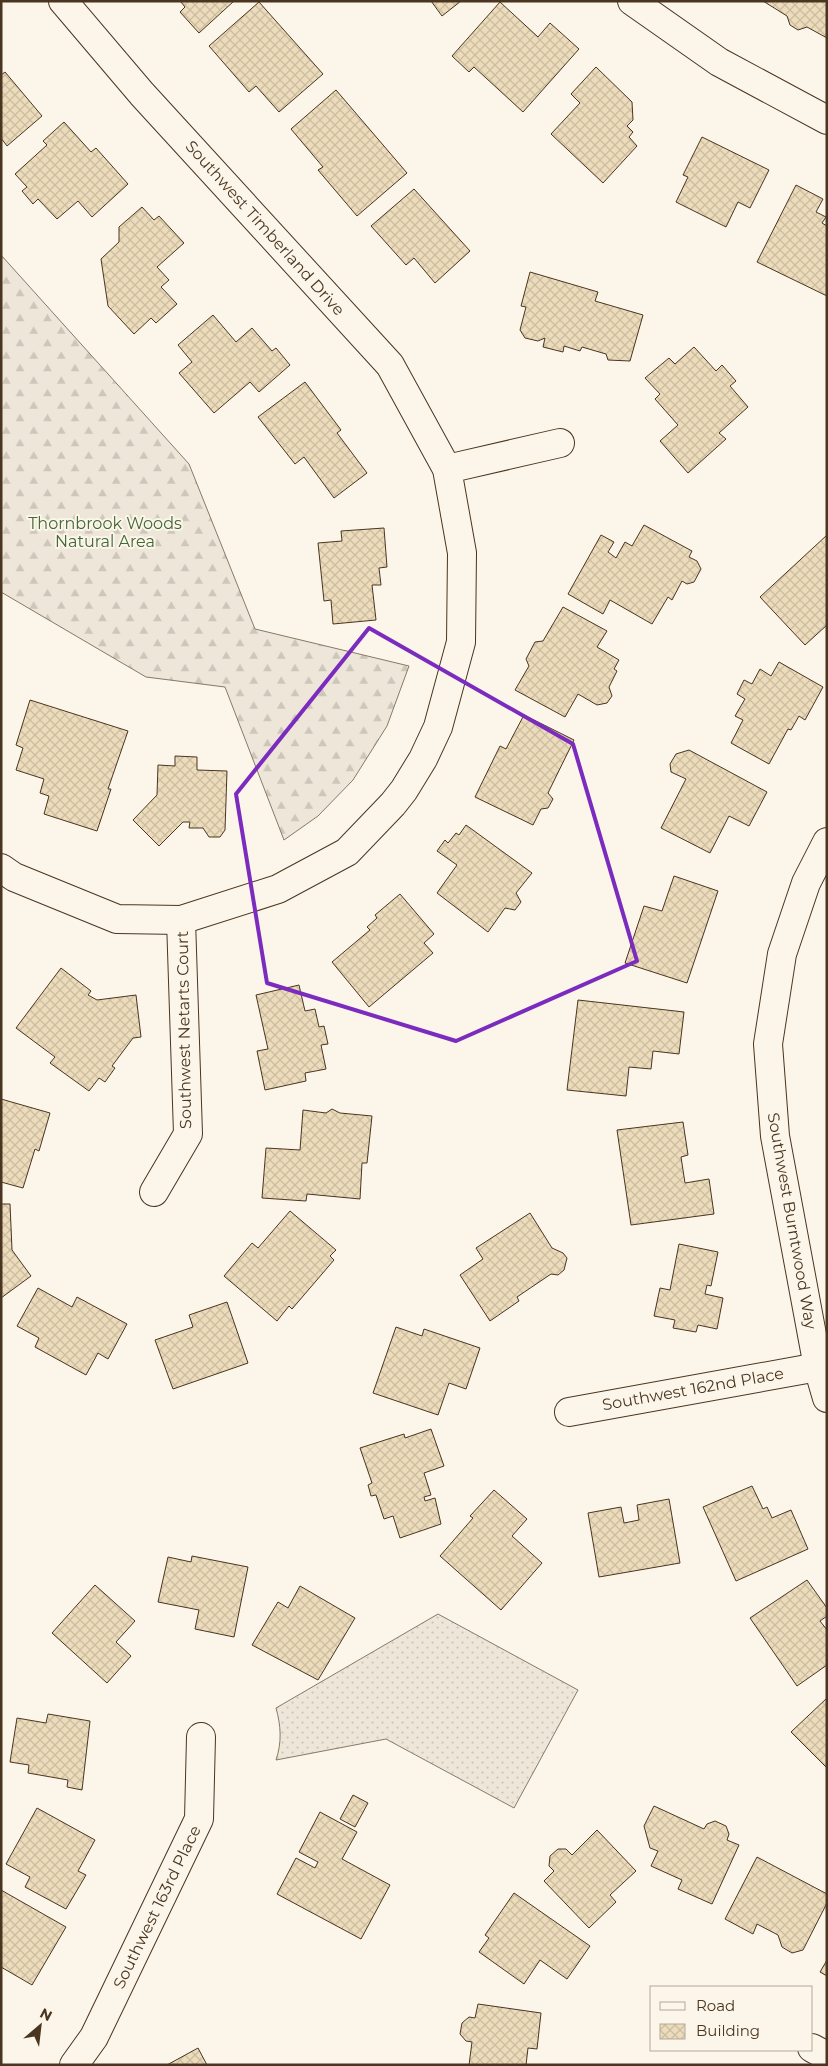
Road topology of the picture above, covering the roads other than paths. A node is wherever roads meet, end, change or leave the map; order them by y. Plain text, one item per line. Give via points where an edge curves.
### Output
1 (62, 1) edge
2 (632, 1) edge
3 (827, 120) edge
4 (560, 443) dead end
5 (447, 469) junction
6 (827, 842) edge
7 (1, 868) edge
8 (181, 920) junction
9 (154, 1192) dead end
10 (818, 1367) junction
11 (827, 1398) edge
12 (569, 1412) dead end
13 (202, 1737) dead end
14 (813, 2049) edge
15 (827, 2056) edge
16 (74, 2065) edge

1 - 5 street, Southwest Timberland Drive via 142,94 390,365
2 - 3 street via 719,62
4 - 5 street
5 - 8 street, Southwest Timberland Drive via 462,553 461,642 438,728 423,760 393,804 347,852 278,890
6 - 10 street, Southwest Burntwood Way via 806,883 782,954 768,1044 775,1136
7 - 8 street, Southwest Timberland Drive via 14,877 118,919
8 - 9 street, Southwest Netarts Court via 188,1134
10 - 11 street, Southwest Burntwood Way
10 - 12 street, Southwest 162nd Place
13 - 16 street, Southwest 163rd Place via 199,1819 94,2037
14 - 15 street

